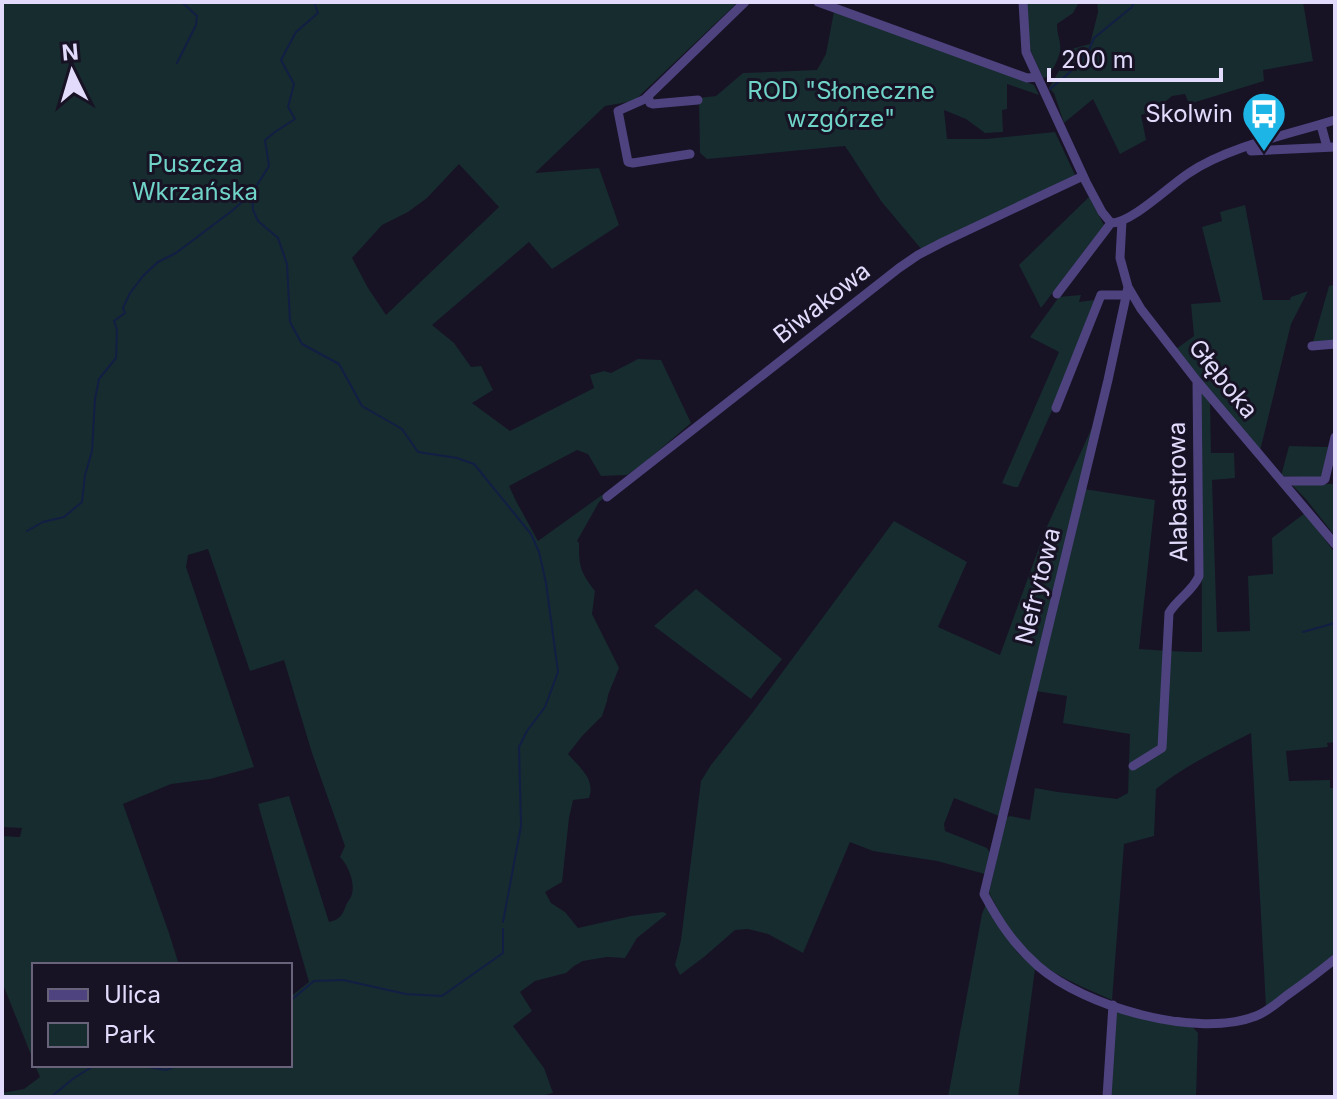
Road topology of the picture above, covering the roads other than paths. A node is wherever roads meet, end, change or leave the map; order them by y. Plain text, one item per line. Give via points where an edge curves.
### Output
1 (745, 2) edge
2 (818, 2) edge
3 (1023, 2) edge
4 (842, 6) edge
5 (1037, 77) junction
6 (648, 96) junction
7 (698, 100) dead end
8 (1335, 120) edge
9 (1321, 125) junction
10 (1269, 146) junction
11 (1331, 147) edge
12 (690, 154) dead end
13 (1083, 176) junction
14 (1116, 222) junction
15 (1127, 291) junction
16 (1057, 294) dead end
17 (1335, 344) edge
18 (1312, 346) dead end
19 (1197, 381) junction
20 (1056, 408) dead end
21 (1334, 442) edge
22 (1282, 481) junction
23 (607, 497) dead end
24 (1335, 544) edge
25 (1133, 766) dead end
26 (1335, 959) edge
27 (1113, 1005) junction
28 (1107, 1097) edge

1 - 6 street
2 - 4 street
3 - 5 street via 1025,47
4 - 5 street via 1027,78
5 - 13 street
6 - 7 street via 653,104
6 - 12 street via 618,111 628,162
8 - 9 street
9 - 10 street
9 - 11 street
10 - 11 street
10 - 14 street via 1232,152 1197,167
13 - 14 street via 1102,212
13 - 23 street, Biwakowa via 918,255
14 - 15 street, Głęboka
14 - 16 street
15 - 19 street, Głęboka
15 - 20 street via 1101,295
15 - 27 street, Nefrytowa via 984,894 1008,935 1038,966 1074,990
17 - 18 street
19 - 22 street, Głęboka
19 - 25 street, Alabastrowa via 1199,576 1169,613 1162,748
21 - 22 street via 1322,481
22 - 24 street, Głęboka
26 - 27 street via 1265,1012 1244,1020 1159,1019
27 - 28 street

